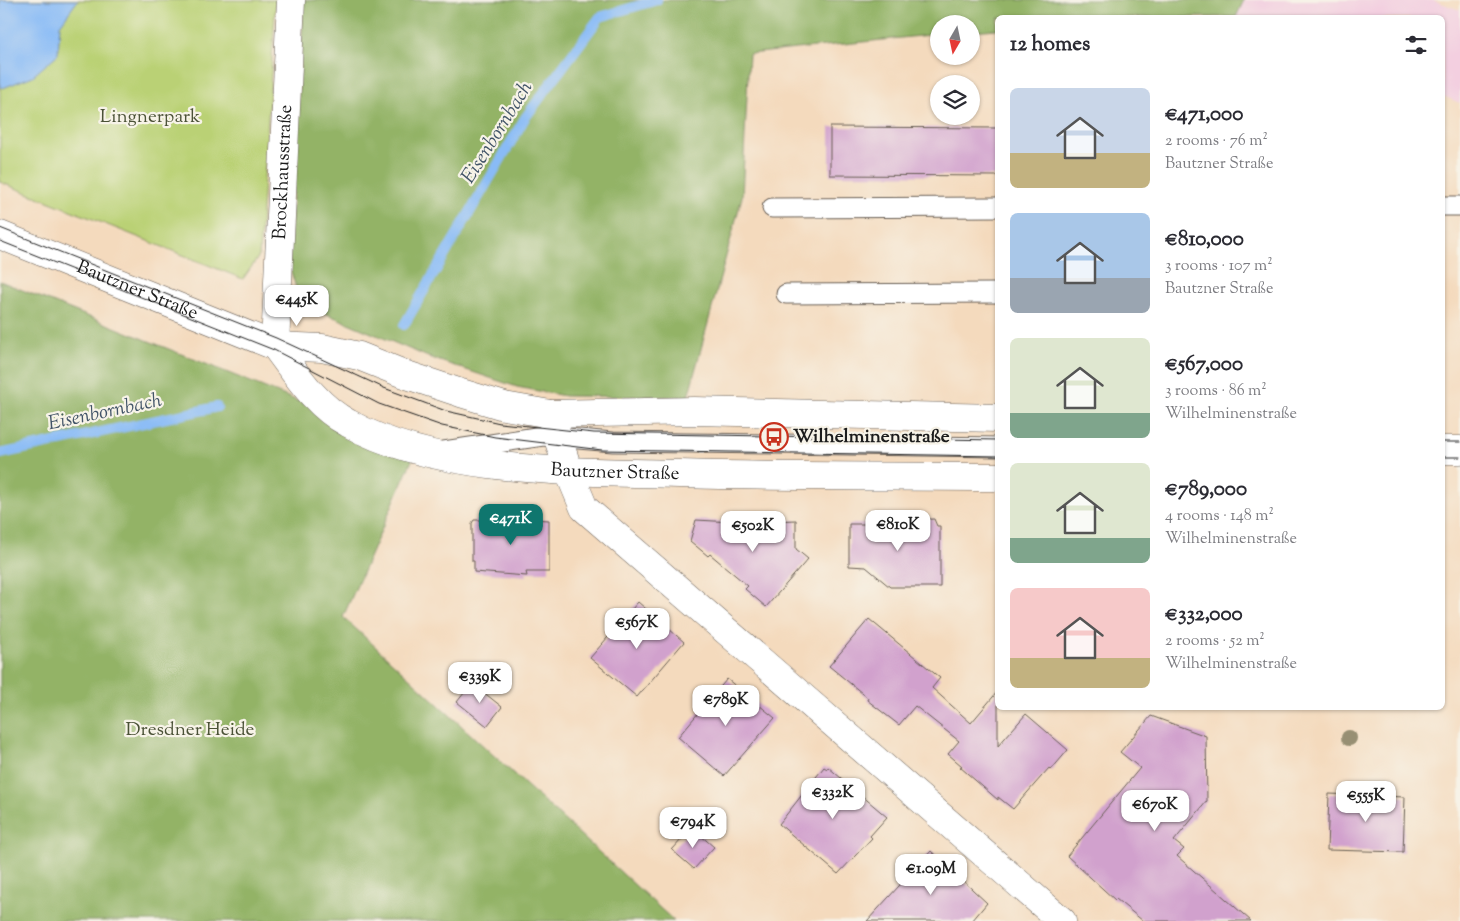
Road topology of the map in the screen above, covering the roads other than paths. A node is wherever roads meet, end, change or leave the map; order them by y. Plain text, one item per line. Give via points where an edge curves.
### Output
1 (290, 0) edge
2 (1445, 206) edge
3 (1460, 206) edge
4 (995, 207) edge
5 (772, 208) dead end
6 (0, 235) edge
7 (995, 293) edge
8 (786, 294) dead end
9 (275, 346) junction
10 (995, 418) edge
11 (554, 426) junction
12 (995, 447) edge
13 (1445, 450) edge
14 (1460, 450) edge
15 (428, 454) junction
16 (569, 472) junction
17 (995, 477) edge
18 (1062, 921) edge

1 - 9 main road, Brockhausstraße
2 - 3 lane
4 - 5 lane
6 - 9 main road, Bautzner Straße
7 - 8 lane
9 - 11 main road, Bautzner Straße via 322,348 359,356
9 - 15 main road, Bautzner Straße via 320,404 347,423 384,440
10 - 11 main road, Bautzner Straße via 694,411
11 - 12 lane via 613,442
11 - 15 lane via 544,436
11 - 16 main road
13 - 14 main road
15 - 16 main road, Bautzner Straße
16 - 17 main road, Bautzner Straße
16 - 18 main road via 584,508

